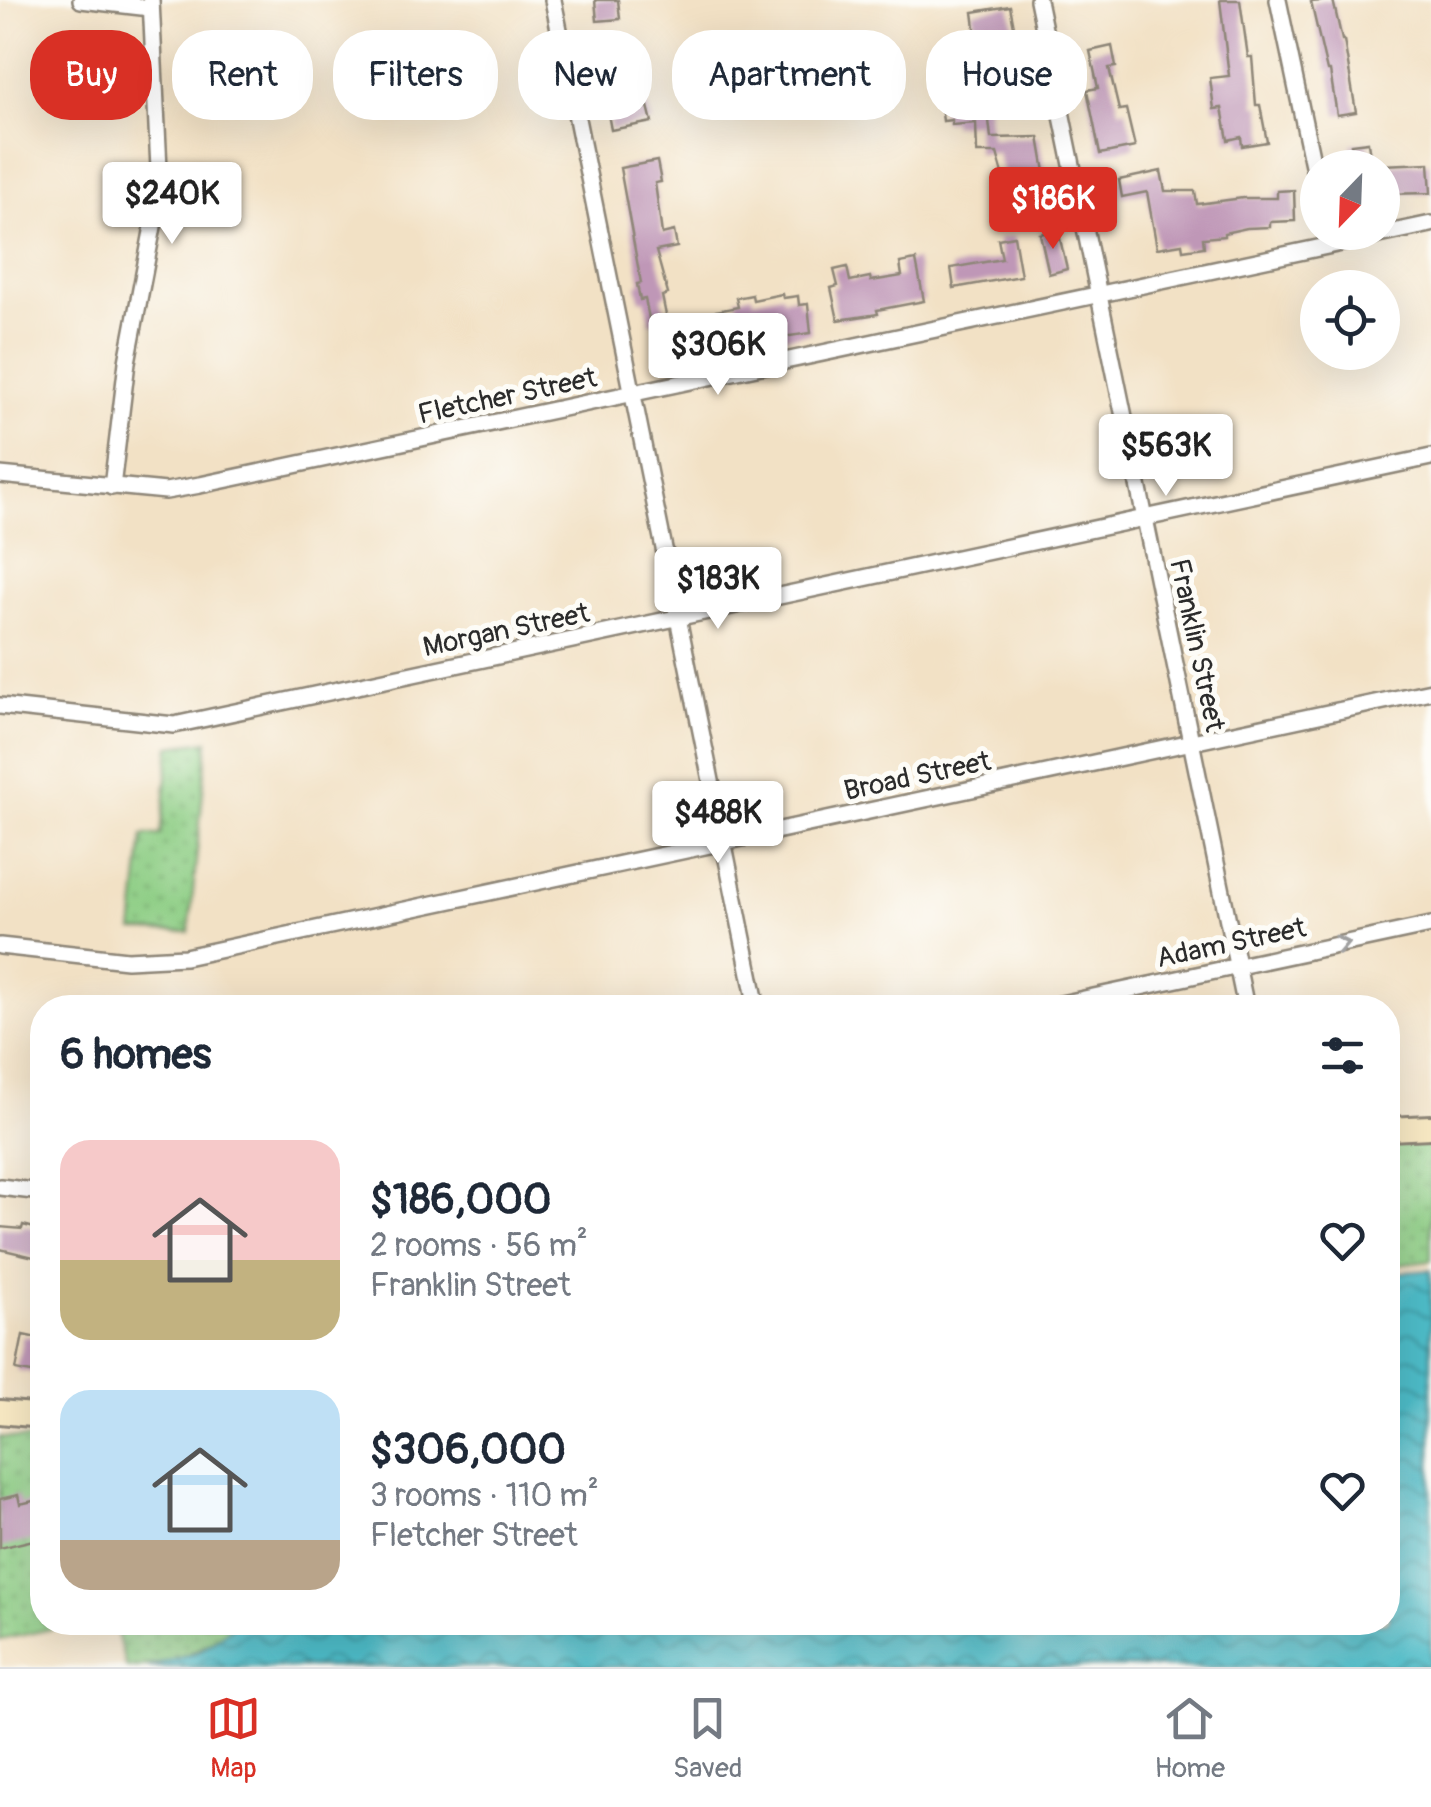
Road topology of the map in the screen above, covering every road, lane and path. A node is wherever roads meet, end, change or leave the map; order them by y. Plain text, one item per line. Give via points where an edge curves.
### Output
1 (82, 0) edge
2 (553, 0) edge
3 (1038, 0) edge
4 (1278, 0) edge
5 (150, 4) edge
6 (1310, 150) edge
7 (1431, 224) edge
8 (1400, 229) edge
9 (1300, 246) edge
10 (1099, 295) junction
11 (632, 394) junction
12 (1431, 457) edge
13 (0, 474) edge
14 (112, 487) junction
15 (1147, 518) junction
16 (678, 618) junction
17 (1431, 691) edge
18 (0, 706) edge
19 (1192, 742) junction
20 (723, 842) junction
21 (1431, 924) edge
22 (0, 946) edge
23 (1238, 966) junction
24 (754, 995) edge
25 (1103, 995) edge
26 (1244, 995) edge
27 (1431, 1127) edge
28 (1400, 1128) edge
29 (0, 1187) edge
30 (30, 1191) edge
31 (0, 1412) edge
32 (30, 1415) edge

1 - 5 street
2 - 11 street
3 - 10 street, Franklin Street
4 - 6 street
5 - 14 street via 160,190 127,362
7 - 8 street, Fletcher Street
9 - 10 street, Fletcher Street
10 - 11 street, Fletcher Street
10 - 15 street, Franklin Street
11 - 14 street, Fletcher Street via 200,485
11 - 16 street
12 - 15 street, Morgan Street
13 - 14 street, Fletcher Street
15 - 16 street, Morgan Street
15 - 19 street, Franklin Street
16 - 18 street, Morgan Street via 174,725
16 - 20 street
17 - 19 street, Broad Street
19 - 20 street, Broad Street
19 - 23 street, Franklin Street
20 - 22 street, Broad Street via 185,957 127,960
20 - 24 street
23 -> 21 street, Adam Street
23 - 25 street, Adam Street
23 - 26 street, Franklin Street
27 - 28 main road
29 - 30 street
31 - 32 main road

